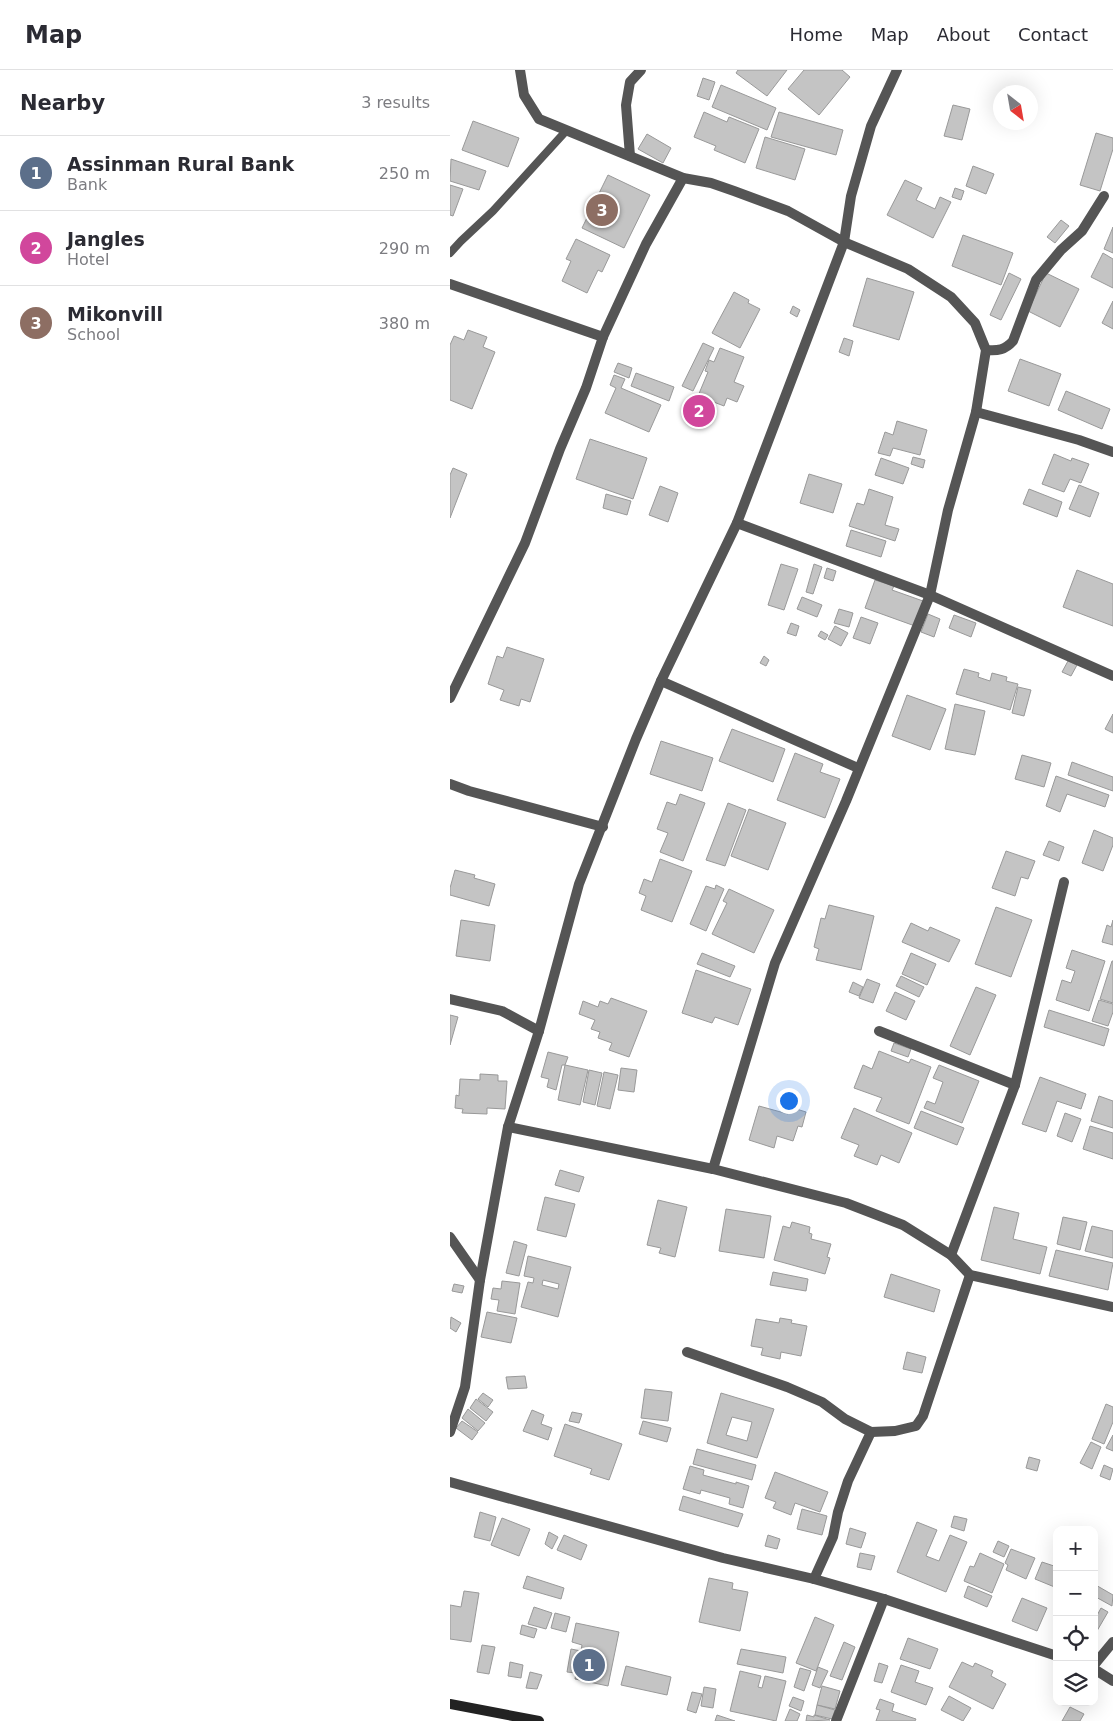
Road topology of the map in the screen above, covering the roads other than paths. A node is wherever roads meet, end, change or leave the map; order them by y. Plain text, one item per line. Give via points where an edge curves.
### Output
1 (520, 70) edge
2 (641, 70) edge
3 (897, 70) edge
4 (566, 132) junction
5 (630, 156) junction
6 (683, 178) junction
7 (1104, 196) dead end
8 (844, 242) junction
9 (450, 253) edge
10 (450, 284) edge
11 (603, 337) junction
12 (986, 350) junction
13 (976, 412) junction
14 (1113, 452) edge
15 (736, 522) junction
16 (930, 596) junction
17 (1113, 676) edge
18 (661, 681) junction
19 (450, 698) edge
20 (858, 768) junction
21 (450, 784) edge
22 (603, 827) junction
23 (1064, 882) dead end
24 (450, 998) edge
25 (539, 1031) junction
26 (879, 1031) dead end
27 (1015, 1085) junction
28 (508, 1127) junction
29 (713, 1169) junction
30 (450, 1237) edge
31 (951, 1255) junction
32 (970, 1276) junction
33 (480, 1280) junction
34 (1113, 1306) edge
35 (687, 1352) dead end
36 (450, 1432) edge
37 (871, 1432) junction
38 (450, 1482) edge
39 (814, 1579) junction
40 (884, 1599) junction
41 (1113, 1642) edge
42 (1053, 1655) edge
43 (1097, 1661) edge
44 (1098, 1672) edge
45 (1113, 1681) edge
46 (450, 1704) edge
47 (539, 1721) edge
48 (836, 1721) edge

1 - 4 street via 524,95 539,119
2 - 5 street via 630,82 626,105
3 - 8 street via 871,126 851,196
4 - 5 street
4 - 9 lane
5 - 6 street
6 - 8 street via 734,191 788,211
6 - 11 street via 646,244
7 - 12 street via 1082,231 1036,280 1013,341 1006,348
8 - 12 street via 908,269 951,298 975,322
8 - 15 street
10 - 11 street
11 - 19 street via 525,543
12 - 13 street
13 - 14 street
13 - 16 street via 948,510
15 - 16 street
15 - 18 street
16 - 17 street
16 - 20 street
18 - 20 street
18 - 22 street
20 - 29 street via 775,963
21 - 22 street
22 - 25 street via 579,884
23 - 27 street
24 - 25 street via 502,1011
25 - 28 street
26 - 27 street
27 - 31 street
28 - 29 street
28 - 33 street
29 - 31 street via 846,1203 903,1225
30 - 33 street
31 - 32 street
32 - 34 street
32 - 37 street via 923,1416 916,1426
33 - 36 street via 465,1387
35 - 37 street via 822,1402
37 - 39 street via 848,1481 833,1537
38 - 39 street via 722,1558
39 - 40 street
40 - 42 street
40 - 48 street
41 - 43 street
44 - 45 street
46 - 47 main road

